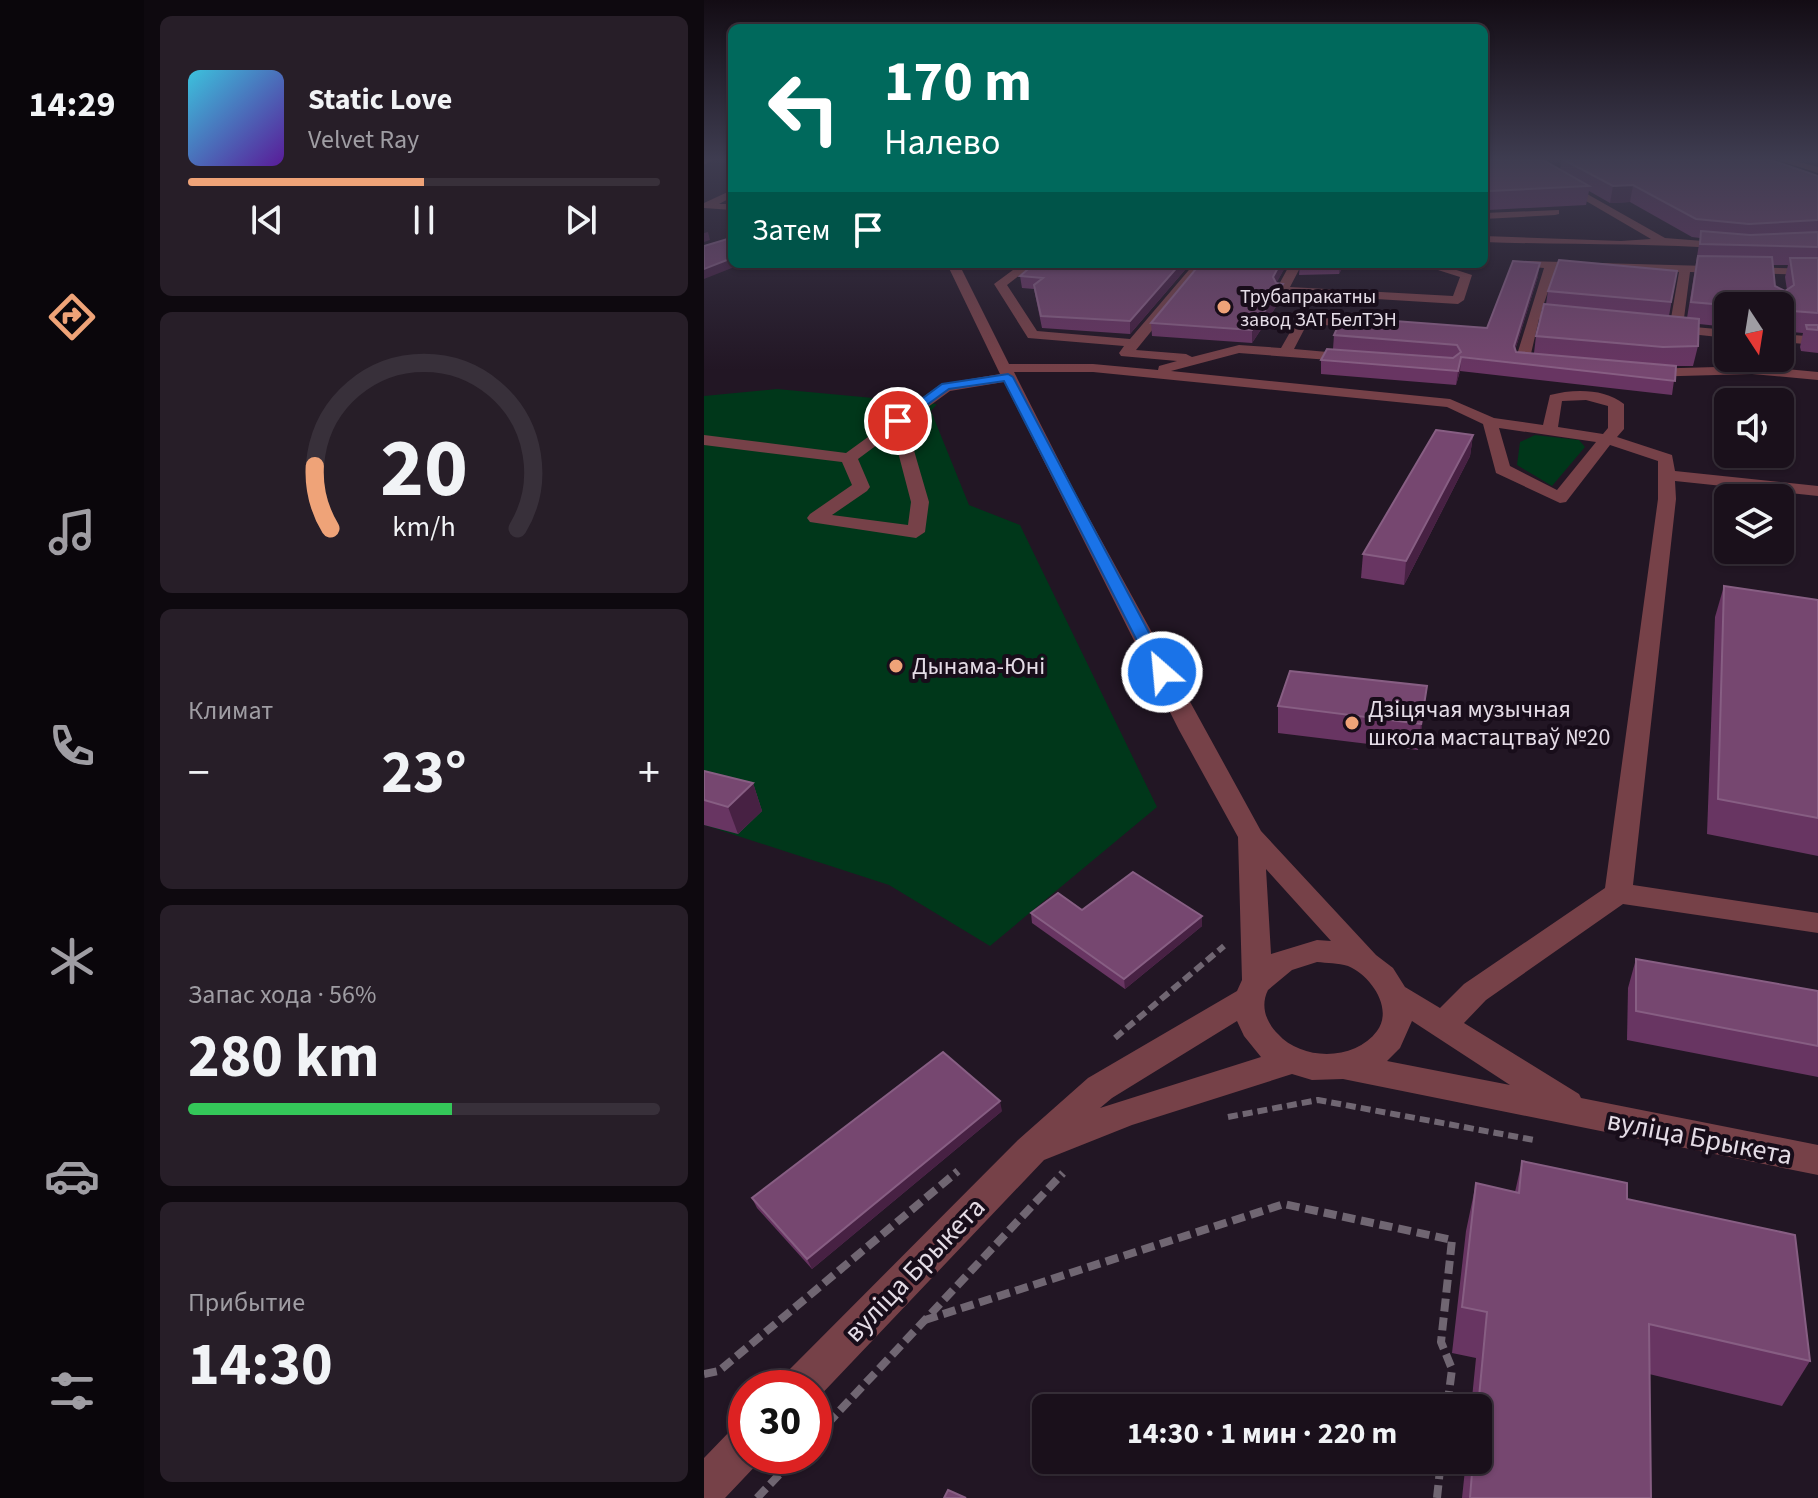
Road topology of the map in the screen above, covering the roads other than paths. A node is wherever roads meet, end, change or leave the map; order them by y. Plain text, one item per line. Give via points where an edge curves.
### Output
1 (1643, 230) edge
2 (1663, 241) junction
3 (1488, 247) edge
4 (1745, 248) edge
5 (1526, 264) edge
6 (1551, 265) junction
7 (955, 268) edge
8 (1022, 268) edge
9 (1197, 268) edge
10 (1294, 268) edge
11 (1440, 268) edge
12 (1685, 269) junction
13 (1818, 272) edge
14 (1534, 315) junction
15 (1597, 321) edge
16 (1390, 325) edge
17 (1644, 326) edge
18 (1676, 329) junction
19 (1714, 333) edge
20 (1794, 339) edge
21 (1818, 341) edge
22 (1134, 343) junction
23 (1286, 352) junction
24 (1199, 359) junction
25 (1376, 360) edge
26 (1568, 365) edge
27 (1628, 371) edge
28 (1005, 372) junction
29 (1150, 373) junction
30 (1818, 376) edge
31 (898, 421) junction
32 (1490, 422) junction
33 (1550, 431) junction
34 (1607, 439) junction
35 (704, 440) edge
36 (849, 458) junction
37 (1667, 475) junction
38 (1818, 491) edge
39 (1251, 837) junction
40 (1618, 893) junction
41 (1818, 923) edge
42 (1365, 961) junction
43 (1254, 989) junction
44 (1396, 996) junction
45 (1441, 1026) junction
46 (1292, 1061) junction
47 (1345, 1066) junction
48 (1582, 1113) junction
49 (1030, 1151) junction
50 (1818, 1160) edge
51 (817, 1370) edge
52 (728, 1464) edge
53 (704, 1489) edge

1 - 2 street
2 - 3 street
2 - 4 street
5 - 6 street
6 - 12 street
6 - 14 street
7 - 28 street
8 - 22 street via 1000,284 1033,335
9 - 22 street
10 - 11 street via 1282,290 1458,300 1466,275
12 - 13 street via 1777,277
12 - 18 street
14 - 15 street
14 - 26 street via 1522,361
16 - 23 street via 1303,320
17 - 18 street
18 - 19 street
20 - 21 street
22 - 24 street via 1126,353
23 - 24 street via 1239,349
23 - 25 street
24 - 29 street
27 - 30 street via 1752,370
28 - 29 street via 1062,367
28 - 31 street via 946,387
28 - 39 street
29 - 32 street via 1450,403
31 - 36 street
31 - 36 street via 920,502 916,532 816,518 861,487
32 - 33 street
32 - 34 street via 1502,469 1560,498
33 - 34 street
33 - 34 street via 1555,398 1603,398 1616,404 1616,429
34 - 37 street via 1666,458
35 - 36 street
37 - 38 street
37 - 40 street
39 - 42 street
39 - 43 street
40 - 41 street
40 - 45 street via 1475,992
42 - 43 street via 1342,953 1293,955 1272,965
42 - 44 street
43 - 46 street via 1250,1016 1258,1034
43 - 49 street, вуліца Брыкета via 1100,1088
44 - 45 street, вуліца Брыкета
44 - 47 street via 1397,1018 1389,1039 1371,1056
45 - 48 street, вуліца Брыкета
46 - 47 street
46 - 49 street, вуліца Брыкета via 1126,1113
47 - 48 street, вуліца Брыкета
48 - 50 street, вуліца Брыкета
49 - 51 street, вуліца Брыкета
52 - 53 street

